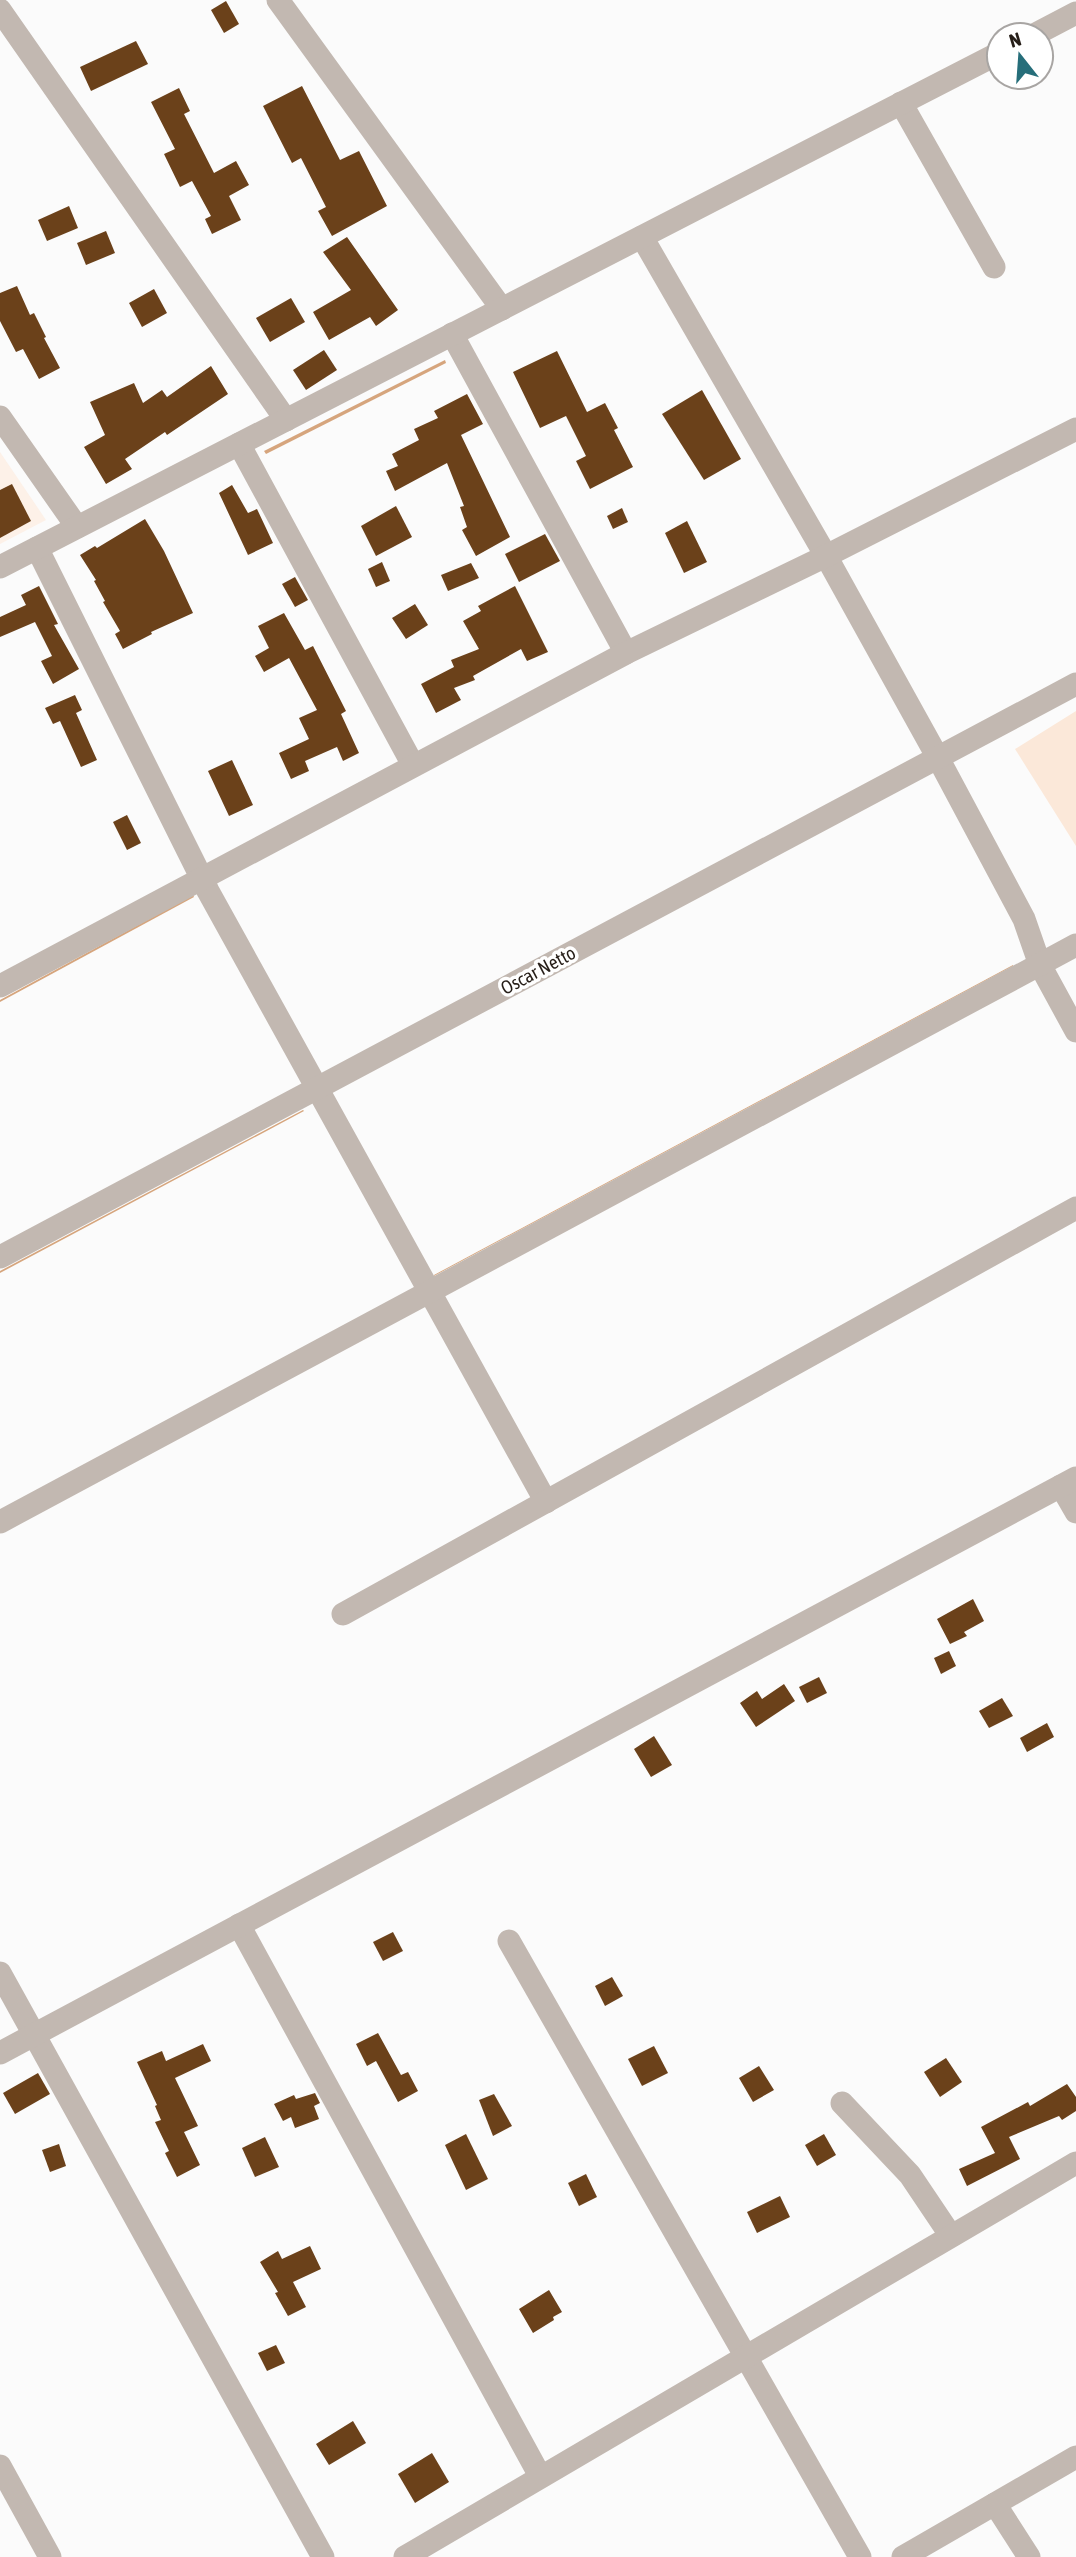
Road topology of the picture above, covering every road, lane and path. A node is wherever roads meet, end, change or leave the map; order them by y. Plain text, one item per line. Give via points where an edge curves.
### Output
1 (278, 0) edge
2 (0, 10) edge
3 (1076, 13) edge
4 (1055, 24) edge
5 (985, 60) edge
6 (901, 103) junction
7 (642, 237) junction
8 (994, 267) dead end
9 (502, 309) junction
10 (452, 334) junction
11 (0, 417) edge
12 (285, 420) junction
13 (1076, 429) edge
14 (239, 444) junction
15 (77, 527) junction
16 (37, 548) junction
17 (826, 556) junction
18 (0, 567) edge
19 (626, 653) junction
20 (1076, 684) edge
21 (938, 758) junction
22 (413, 765) junction
23 (202, 877) junction
24 (1076, 945) edge
25 (1040, 965) junction
26 (0, 986) edge
27 (1076, 1031) edge
28 (318, 1088) junction
29 (1076, 1208) edge
30 (0, 1257) edge
31 (430, 1292) junction
32 (1069, 1482) edge
33 (546, 1502) junction
34 (1076, 1513) edge
35 (0, 1522) edge
36 (343, 1614) dead end
37 (239, 1925) junction
38 (509, 1941) dead end
39 (0, 1973) edge
40 (34, 2035) junction
41 (0, 2053) edge
42 (842, 2103) dead end
43 (1076, 2163) edge
44 (951, 2236) junction
45 (744, 2356) junction
46 (1076, 2456) edge
47 (0, 2466) edge
48 (540, 2476) junction
49 (995, 2504) junction
50 (50, 2557) edge
51 (323, 2557) edge
52 (405, 2557) edge
53 (860, 2557) edge
54 (903, 2557) edge
55 (1029, 2557) edge

1 - 9 street
2 - 12 street
3 - 4 street
5 - 6 street
6 - 7 street
6 - 8 street
7 - 9 street
7 - 17 street
9 - 10 street
10 - 12 street
10 - 19 street
11 - 15 street
12 - 14 street
13 - 17 street
14 - 15 street
14 - 22 street
15 - 16 street
16 - 18 street
16 - 23 street
17 - 19 street
17 - 21 street
19 - 22 street
20 - 21 street, Oscar Netto
21 - 25 street via 1024,919
21 - 28 street, Oscar Netto
22 - 23 street
23 - 26 street
23 - 28 street
24 - 25 street
25 - 27 street
25 - 31 street
28 - 30 street, Oscar Netto
28 - 31 street
29 - 33 street
31 - 33 street
31 - 35 street
32 - 34 street
32 - 37 street
33 - 36 street
37 - 40 street
37 - 48 street
38 - 45 street
39 - 40 street
40 - 41 street
40 - 51 street
42 - 44 street via 910,2175
43 - 44 street
44 - 45 street
45 - 48 street
45 - 53 street
46 - 49 street
47 - 50 street
48 - 52 street
49 - 54 street
49 - 55 street

